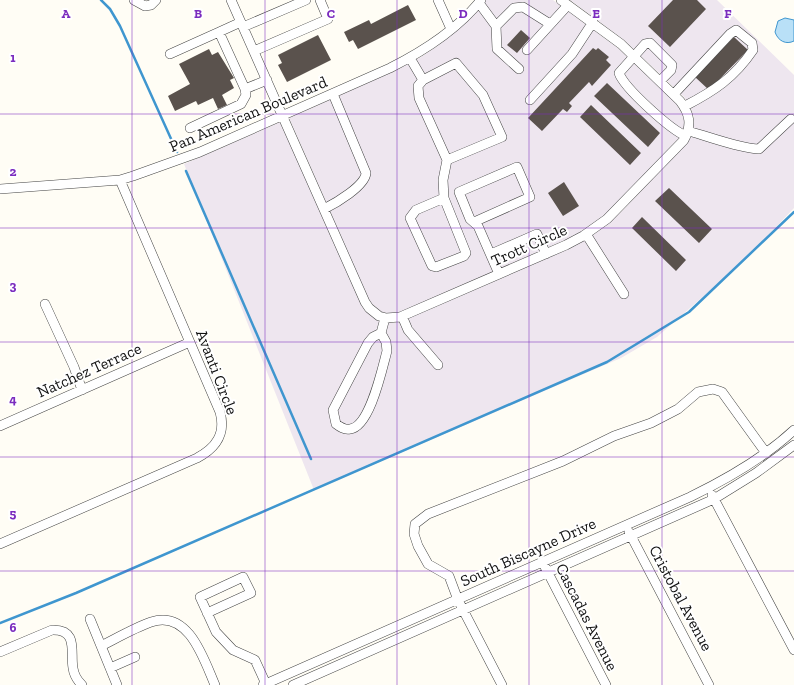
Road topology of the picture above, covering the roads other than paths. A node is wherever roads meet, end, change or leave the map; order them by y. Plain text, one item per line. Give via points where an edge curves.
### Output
1 (134, 0) edge
2 (156, 0) edge
3 (231, 0) edge
4 (306, 0) edge
5 (320, 0) edge
6 (438, 0) edge
7 (480, 2) edge
8 (565, 2) edge
9 (593, 22) junction
10 (550, 24) junction
11 (242, 25) junction
12 (496, 26) junction
13 (451, 29) junction
14 (220, 32) junction
15 (527, 50) dead end
16 (254, 51) junction
17 (170, 54) dead end
18 (634, 56) junction
19 (410, 58) junction
20 (519, 69) dead end
21 (267, 80) junction
22 (423, 80) junction
23 (660, 81) junction
24 (245, 89) junction
25 (333, 94) junction
26 (674, 94) junction
27 (530, 100) dead end
28 (685, 106) junction
29 (283, 116) junction
30 (791, 120) dead end
31 (190, 128) dead end
32 (687, 133) junction
33 (447, 160) junction
34 (120, 180) junction
35 (0, 189) edge
36 (444, 198) junction
37 (324, 209) junction
38 (474, 222) junction
39 (586, 234) junction
40 (491, 254) junction
41 (546, 254) junction
42 (500, 274) junction
43 (624, 294) dead end
44 (45, 304) dead end
45 (402, 316) junction
46 (385, 318) junction
47 (381, 333) junction
48 (190, 342) junction
49 (438, 366) dead end
50 (82, 390) junction
51 (0, 426) edge
52 (794, 430) edge
53 (794, 444) edge
54 (766, 453) junction
55 (708, 488) junction
56 (714, 499) junction
57 (626, 526) junction
58 (631, 536) junction
59 (0, 544) edge
60 (542, 563) junction
61 (547, 573) junction
62 (458, 600) junction
63 (463, 610) junction
64 (207, 613) junction
65 (90, 619) dead end
66 (101, 646) junction
67 (794, 650) edge
68 (0, 652) edge
69 (135, 657) dead end
70 (110, 668) junction
71 (265, 684) edge
72 (82, 685) edge
73 (117, 685) edge
74 (214, 685) edge
75 (293, 685) edge
76 (502, 685) edge
77 (606, 685) edge
78 (709, 685) edge

1 - 2 street via 145,6
3 - 11 street
4 - 11 street
5 - 16 street via 328,19
6 - 13 street
7 - 12 street
7 - 13 street, Pan American Boulevard
8 - 9 street
8 - 10 street
9 - 18 street
9 - 27 street via 572,54
10 - 12 street via 523,7 514,8
10 - 15 street
11 - 14 street
11 - 16 street
12 - 20 street via 497,49
13 - 19 street, Pan American Boulevard
14 - 17 street
14 - 24 street
16 - 21 street
18 - 23 street
18 - 23 street via 645,44 650,44 672,65 671,70
18 - 32 street via 619,73 626,86 671,128
19 - 22 street
19 - 25 street, Pan American Boulevard
21 - 24 street
21 - 29 street
22 - 33 street via 418,86 419,98
22 - 33 street via 456,63 480,88 502,137
23 - 26 street
24 - 31 street via 246,95 241,104
25 - 29 street, Pan American Boulevard
25 - 37 street via 366,178 341,200
26 - 28 street
26 - 28 street via 736,30 752,44 754,50 747,60 721,86
28 - 32 street via 689,117
29 - 34 street, Pan American Boulevard via 183,159
29 - 37 street
30 - 32 street via 759,149 745,148
32 - 39 street, Trott Circle via 618,210
33 - 36 street via 443,180
34 - 35 street, Pan American Boulevard
34 - 48 street, Avanti Circle
36 - 36 street via 416,210 410,218 432,266 436,267 466,253
37 - 46 street via 365,302 374,313
38 - 38 street via 470,219 459,192 517,166 530,197
38 - 40 street
39 - 41 street, Trott Circle
39 - 43 street
40 - 41 street via 537,234
40 - 42 street
41 - 42 street, Trott Circle
42 - 45 street, Trott Circle
44 - 50 street
45 - 46 street, Trott Circle
45 - 49 street via 408,330
46 - 47 street
47 - 47 street via 368,343 333,410 336,424 343,429 358,426 368,412 387,351
48 - 50 street, Natchez Terrace
48 - 59 street, Avanti Circle via 222,419 222,432 215,446 197,458
50 - 51 street, Natchez Terrace
52 - 54 street, South Biscayne Drive
53 - 56 street, South Biscayne Drive via 756,473
54 - 55 street, South Biscayne Drive
54 - 62 street via 722,392 713,389 698,392 678,410 651,423 428,514 415,524 414,534 418,546 428,564 449,576
55 - 56 street
55 - 57 street, South Biscayne Drive
56 - 58 street, South Biscayne Drive
56 - 67 street
57 - 58 street, Cristobal Avenue
57 - 60 street, South Biscayne Drive
58 - 61 street, South Biscayne Drive
58 - 78 street, Cristobal Avenue
60 - 61 street, Cascadas Avenue
60 - 62 street, South Biscayne Drive
61 - 63 street, South Biscayne Drive
61 - 77 street, Cascadas Avenue
62 - 63 street
62 - 71 street, South Biscayne Drive
63 - 75 street, South Biscayne Drive
63 - 76 street
64 - 64 street via 200,597 243,577 251,593
64 - 71 street via 224,642 233,650 255,660
65 - 66 street
66 - 70 street
66 - 74 street via 152,622 175,624 183,628 195,642
68 - 72 street via 57,630 68,636 72,643 72,667 75,678
69 - 70 street
70 - 73 street

